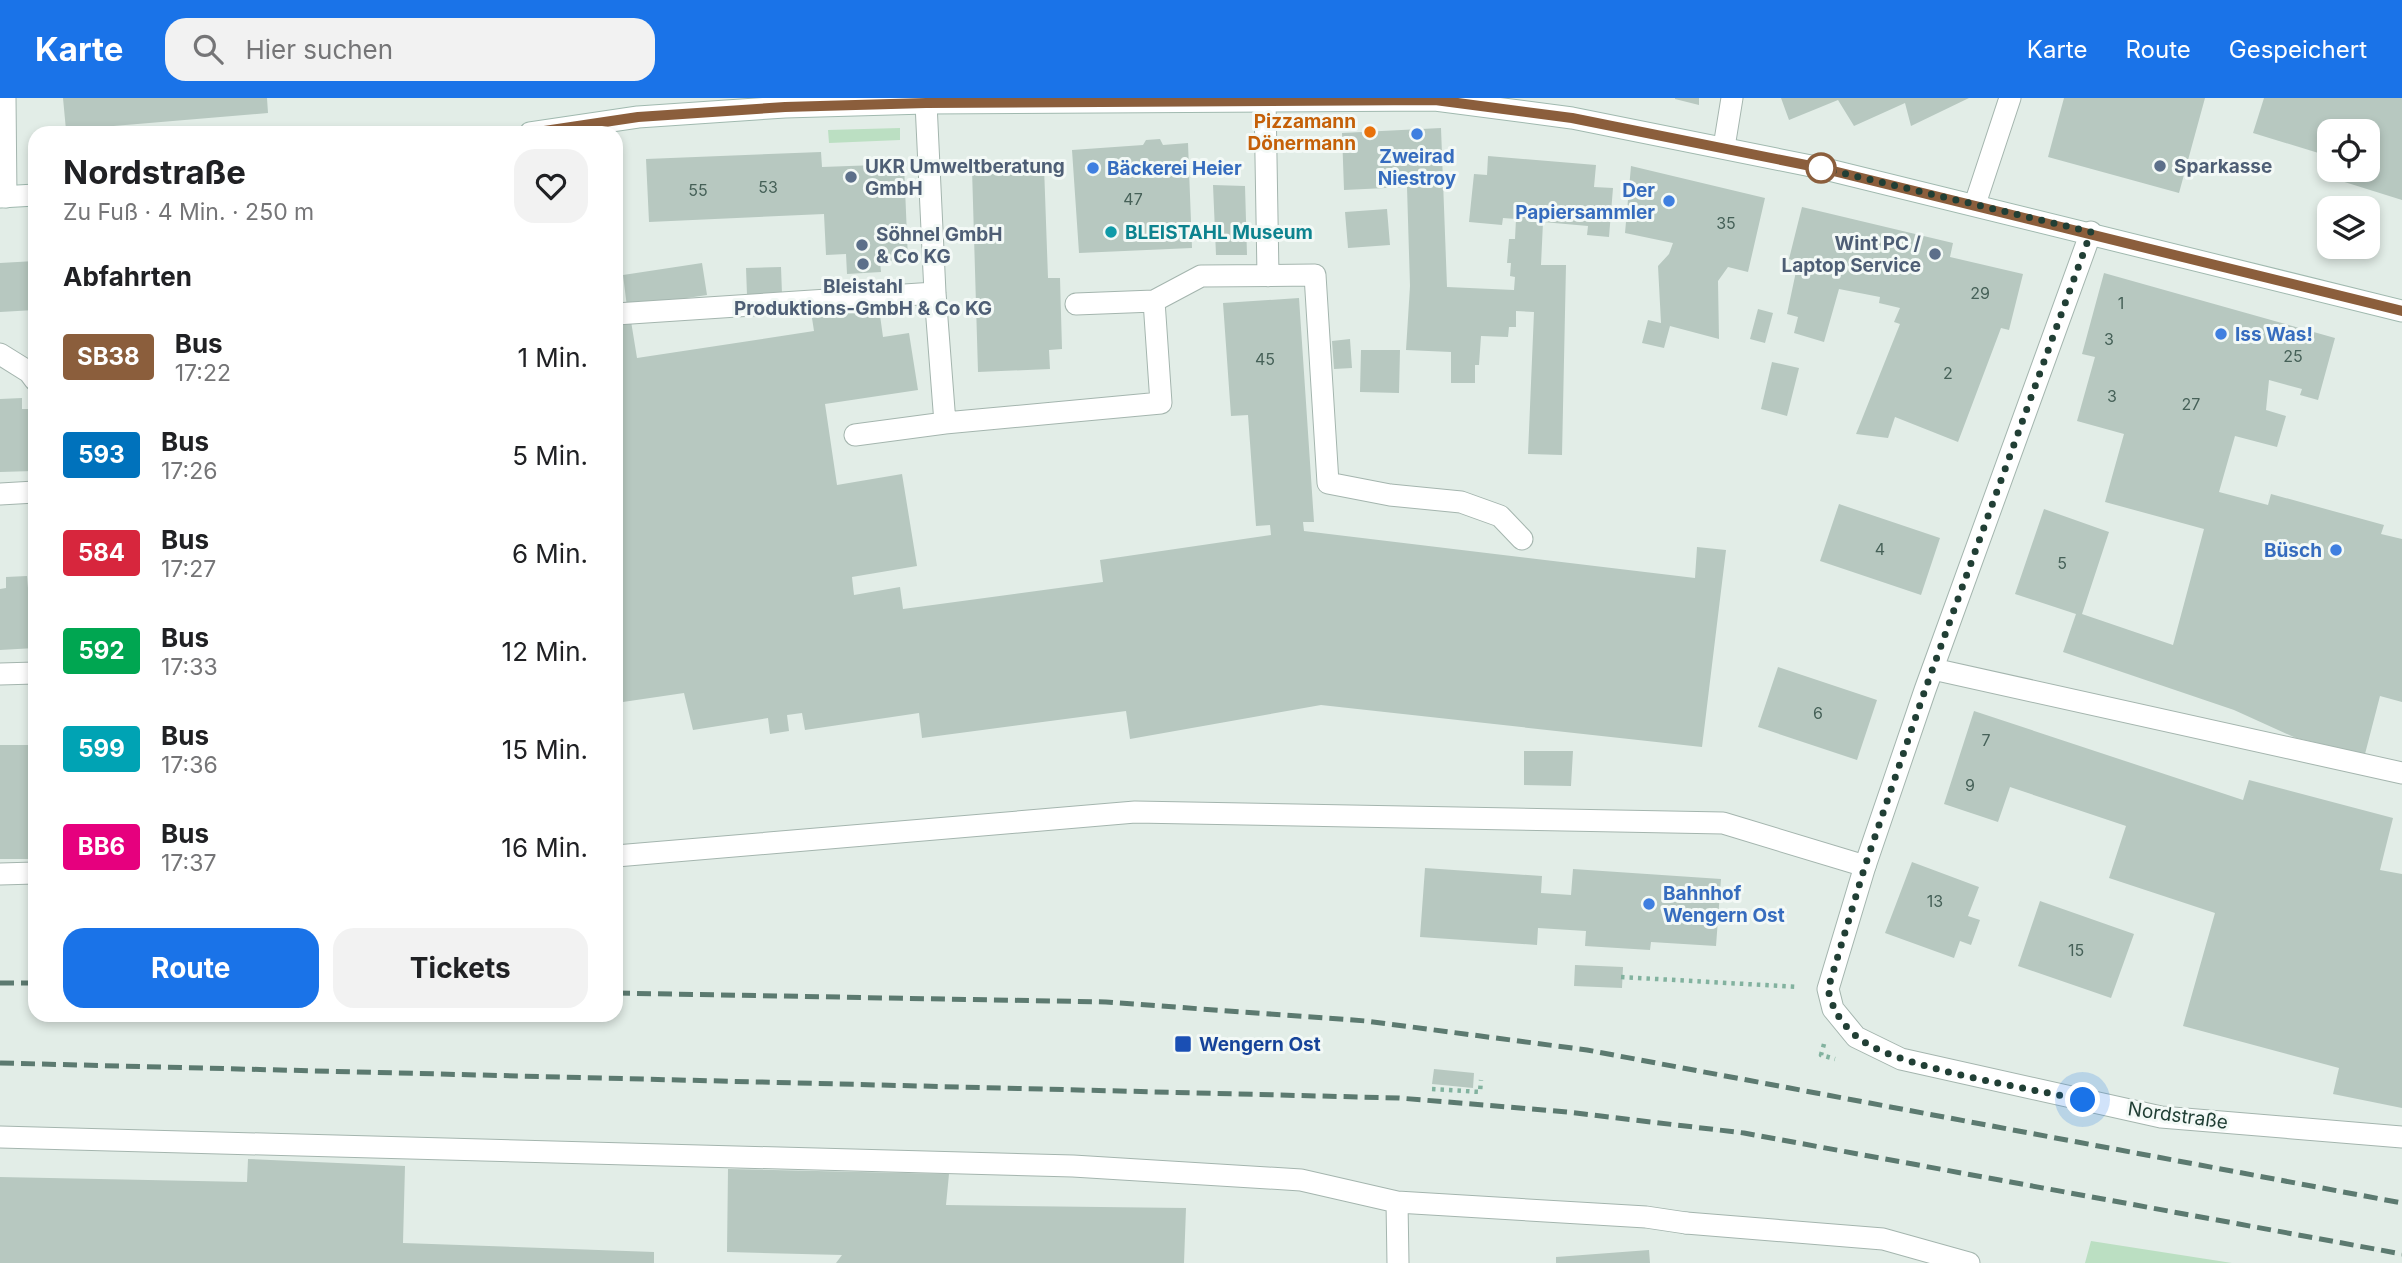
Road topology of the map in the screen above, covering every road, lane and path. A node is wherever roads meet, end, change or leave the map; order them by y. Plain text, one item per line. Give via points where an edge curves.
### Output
1 (5, 98) edge
2 (1732, 98) edge
3 (2010, 98) edge
4 (1265, 99) edge
5 (785, 103) edge
6 (926, 103) junction
7 (577, 126) edge
8 (1724, 147) junction
9 (28, 195) edge
10 (3, 197) edge
11 (1975, 204) junction
12 (2091, 232) junction
13 (1268, 276) junction
14 (934, 293) junction
15 (1154, 301) junction
16 (1076, 304) dead end
17 (2402, 311) edge
18 (623, 314) edge
19 (0, 354) edge
20 (28, 371) edge
21 (945, 423) junction
22 (855, 435) dead end
23 (28, 492) edge
24 (0, 494) edge
25 (1522, 539) dead end
26 (1933, 669) junction
27 (28, 673) edge
28 (0, 674) edge
29 (2402, 773) edge
30 (623, 855) edge
31 (1865, 866) junction
32 (28, 873) edge
33 (0, 874) edge
34 (1621, 977) dead end
35 (1828, 989) junction
36 (1481, 1080) dead end
37 (1432, 1089) dead end
38 (0, 1137) edge
39 (2402, 1137) edge
40 (1397, 1202) junction
41 (1398, 1263) edge
42 (1969, 1263) edge

1 - 10 main road
2 - 8 main road
3 - 11 main road
4 - 6 main road
4 - 8 main road via 1435,100 1572,118
4 - 13 main road
5 - 6 main road
5 - 7 main road
6 - 14 main road
8 - 11 main road
9 - 10 main road
11 - 12 main road
12 - 17 main road
12 - 26 main road
13 - 15 main road via 1200,276
13 - 25 main road via 1315,275 1328,483 1461,502 1500,516
14 - 18 main road
14 - 21 main road
15 - 16 main road
15 - 21 main road via 1161,403
19 - 20 main road
21 - 22 main road
23 - 24 main road
26 - 29 main road
26 - 31 main road
27 - 28 main road
30 - 31 main road via 1135,812 1723,823
31 - 35 main road
32 - 33 main road
34 - 35 path
35 - 39 main road, Nordstraße via 1833,1009 1856,1037 1901,1059 2161,1117
36 - 37 path via 1480,1092
38 - 40 main road via 1073,1167 1301,1180
40 - 41 main road
40 - 42 main road via 1646,1217 1883,1239

